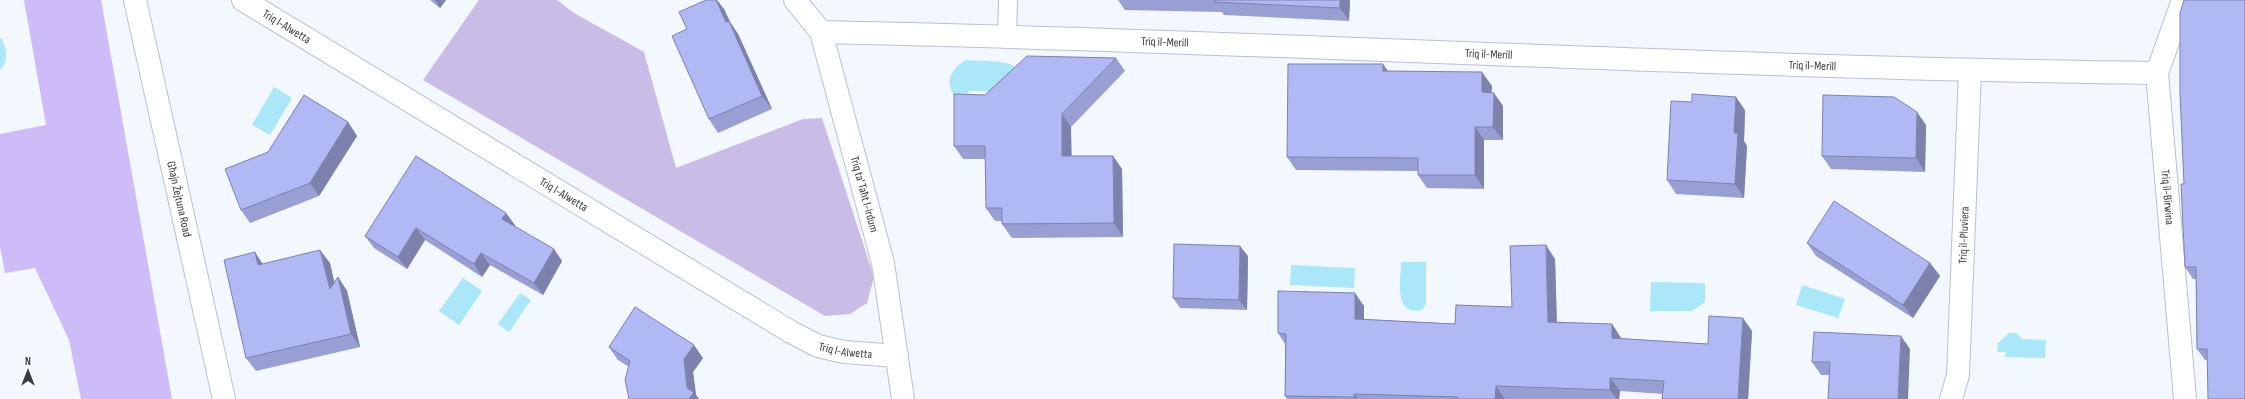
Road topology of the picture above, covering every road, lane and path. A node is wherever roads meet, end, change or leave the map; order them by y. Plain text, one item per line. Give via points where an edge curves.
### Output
1 (135, 0) edge
2 (243, 0) edge
3 (795, 0) edge
4 (1008, 0) edge
5 (2183, 0) edge
6 (821, 32) junction
7 (1007, 36) junction
8 (1970, 71) junction
9 (2157, 73) junction
10 (897, 356) junction
11 (224, 399) edge
12 (903, 399) edge
13 (1951, 399) edge
14 (2185, 399) edge

1 - 11 street, Għajn Żejtuna Road
2 - 10 street, Triq l-Alwetta via 804,339 818,346 844,352
3 - 6 street, Triq ta' Taħt l-Irdum
4 - 7 lane
5 - 9 street, Triq il-Birwina
6 - 7 street, Triq il-Merill
6 - 10 street, Triq ta' Taħt l-Irdum via 883,263
7 - 8 street, Triq il-Merill
8 - 9 street, Triq il-Merill
8 - 13 street, Triq il-Pluviera via 1958,375
9 - 14 street, Triq il-Birwina
10 - 12 street, Triq ta' Taħt l-Irdum

